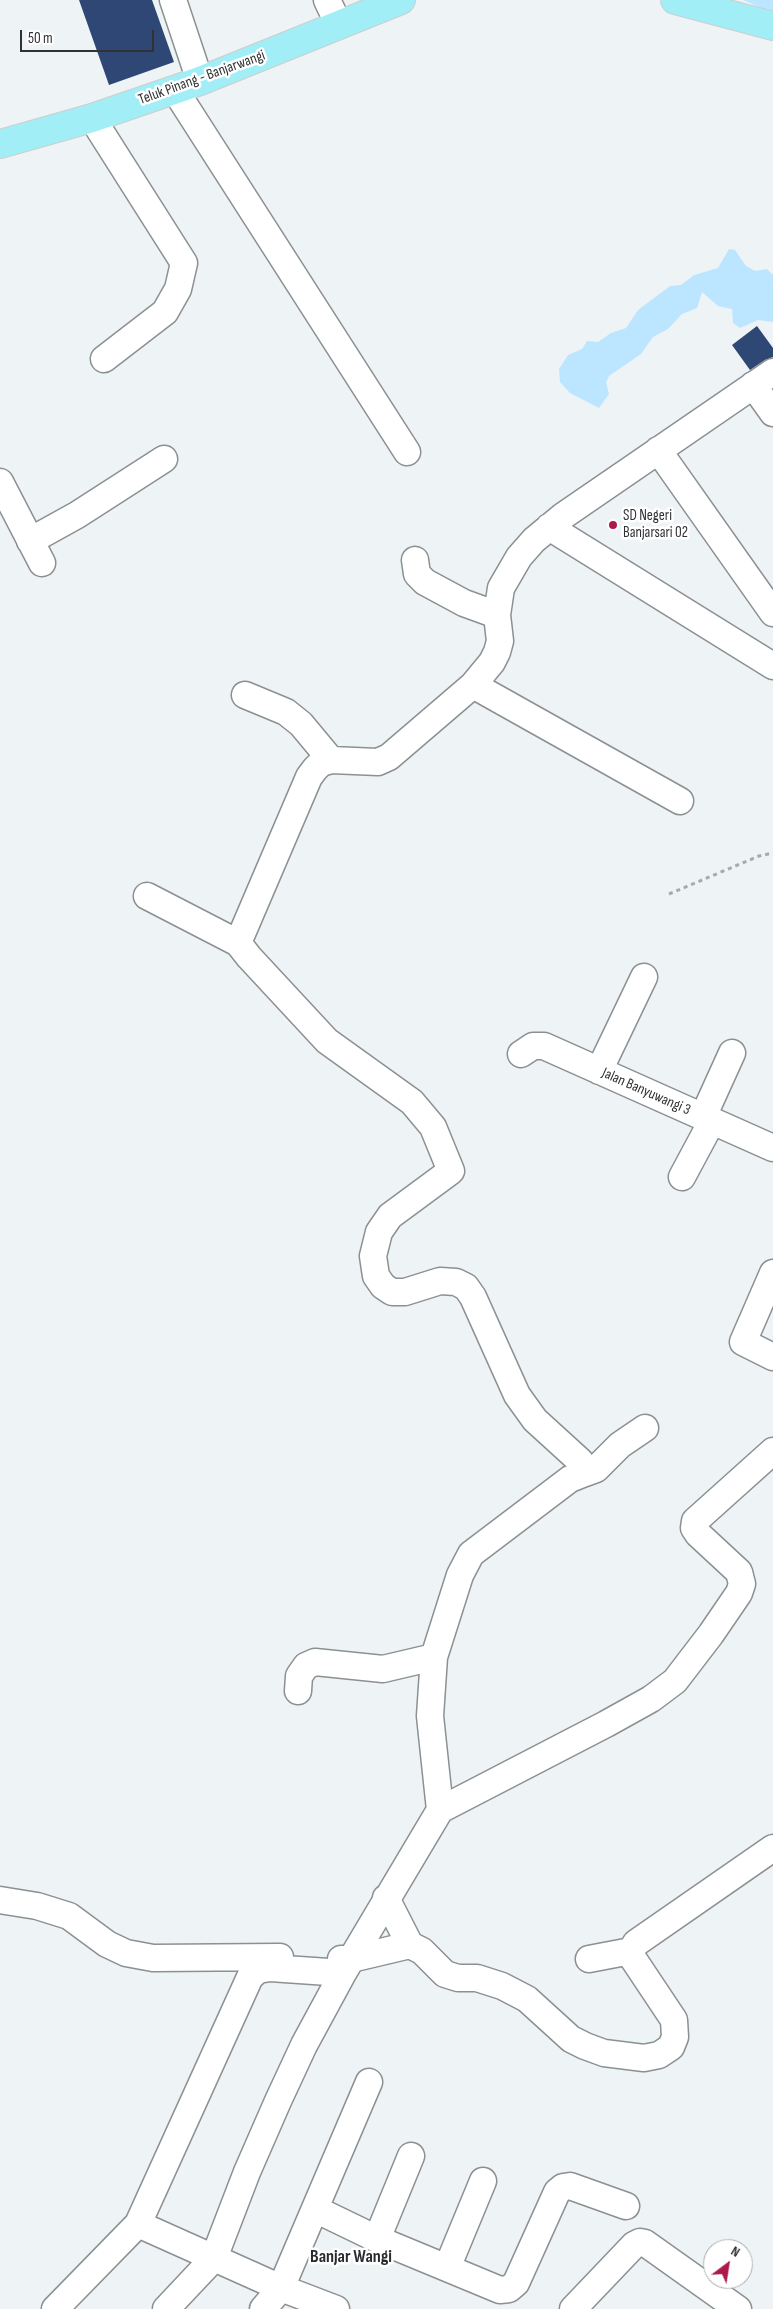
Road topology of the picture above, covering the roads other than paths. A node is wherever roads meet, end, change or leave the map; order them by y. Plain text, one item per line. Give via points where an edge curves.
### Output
1 (173, 0) edge
2 (327, 0) edge
3 (401, 0) edge
4 (674, 0) edge
5 (340, 25) junction
6 (773, 26) edge
7 (200, 81) junction
8 (175, 90) junction
9 (92, 118) junction
10 (0, 144) edge
11 (104, 359) dead end
12 (763, 378) edge
13 (773, 414) edge
14 (658, 450) junction
15 (407, 452) dead end
16 (164, 459) dead end
17 (0, 482) edge
18 (549, 526) junction
19 (30, 541) junction
20 (415, 560) dead end
21 (42, 563) dead end
22 (773, 613) edge
23 (497, 615) junction
24 (773, 666) edge
25 (473, 685) junction
26 (246, 696) dead end
27 (331, 760) junction
28 (680, 801) dead end
29 (147, 896) dead end
30 (238, 943) junction
31 (644, 977) dead end
32 (732, 1053) dead end
33 (521, 1054) dead end
34 (599, 1071) junction
35 (708, 1119) junction
36 (773, 1148) edge
37 (682, 1177) dead end
38 (773, 1273) edge
39 (773, 1357) edge
40 (645, 1428) dead end
41 (773, 1451) edge
42 (585, 1473) junction
43 (434, 1657) junction
44 (298, 1691) dead end
45 (440, 1810) junction
46 (773, 1848) edge
47 (386, 1898) junction
48 (0, 1900) edge
49 (410, 1945) junction
50 (631, 1951) junction
51 (589, 1959) dead end
52 (347, 1966) junction
53 (369, 2082) dead end
54 (411, 2156) dead end
55 (483, 2181) dead end
56 (626, 2206) dead end
57 (315, 2209) junction
58 (138, 2224) junction
59 (377, 2239) junction
60 (214, 2258) junction
61 (446, 2268) junction
62 (290, 2297) edge
63 (584, 2306) edge
64 (55, 2309) edge
65 (166, 2309) edge
66 (263, 2309) edge
67 (336, 2309) edge
68 (738, 2309) edge

1 - 7 street
2 - 5 street
3 - 5 main road, Teluk Pinang - Banjarwangi
4 - 6 main road
5 - 7 main road, Teluk Pinang - Banjarwangi
7 - 8 main road, Teluk Pinang - Banjarwangi
8 - 9 main road, Teluk Pinang - Banjarwangi
8 - 15 street
9 - 10 main road, Teluk Pinang - Banjarwangi
9 - 11 street via 184,263 178,289 165,312
12 - 13 street
12 - 14 street
14 - 18 street
14 - 22 street
16 - 19 street
17 - 19 street
18 - 23 street via 519,557 507,576 501,588
18 - 24 street
19 - 21 street
20 - 23 street via 417,574 424,582 464,603
23 - 25 street via 500,641 497,652
25 - 27 street via 389,757 378,762
25 - 28 street
26 - 27 street via 286,712 301,724
27 - 30 street via 322,763 309,777
29 - 30 street
30 - 42 street via 328,1041 412,1102 433,1127 451,1171 390,1216 379,1232 373,1256 376,1276 392,1292 405,1292 440,1281 456,1282 466,1287 474,1297 517,1395 535,1420 580,1461
31 - 34 street
32 - 35 street
33 - 34 street, Jalan Banyuwangi 3 via 533,1046 544,1046
34 - 35 street, Jalan Banyuwangi 3
35 - 36 street, Jalan Banyuwangi 3
35 - 37 street
38 - 39 street via 743,1342
40 - 42 street via 596,1468
41 - 45 street via 695,1522 698,1534 739,1572 742,1584 711,1634 675,1680 651,1699 606,1724
42 - 43 street via 570,1479 471,1554 460,1575
43 - 44 street via 383,1669 315,1662 306,1666 299,1676
43 - 45 street via 430,1716
45 - 47 street
46 - 50 street via 636,1943
47 - 49 street
47 - 52 street
48 - 52 street via 60,1912 80,1922 115,1949 153,1958 255,1957
49 - 50 street via 422,1950 445,1974 478,1978 527,1999 570,2038 585,2046 604,2054 644,2058 671,2047 675,2037 674,2020
49 - 52 street
50 - 51 street
52 - 58 street via 270,1968 258,1970 250,1976
52 - 60 street via 278,2101
53 - 57 street
54 - 59 street
55 - 61 street
56 - 61 street via 570,2186 563,2187 557,2192 516,2283 509,2289 500,2290
57 - 59 street
57 - 62 street
58 - 60 street
58 - 64 street
59 - 61 street
60 - 62 street
60 - 65 street
62 - 66 street
62 - 67 street
63 - 68 street via 634,2245 640,2242

